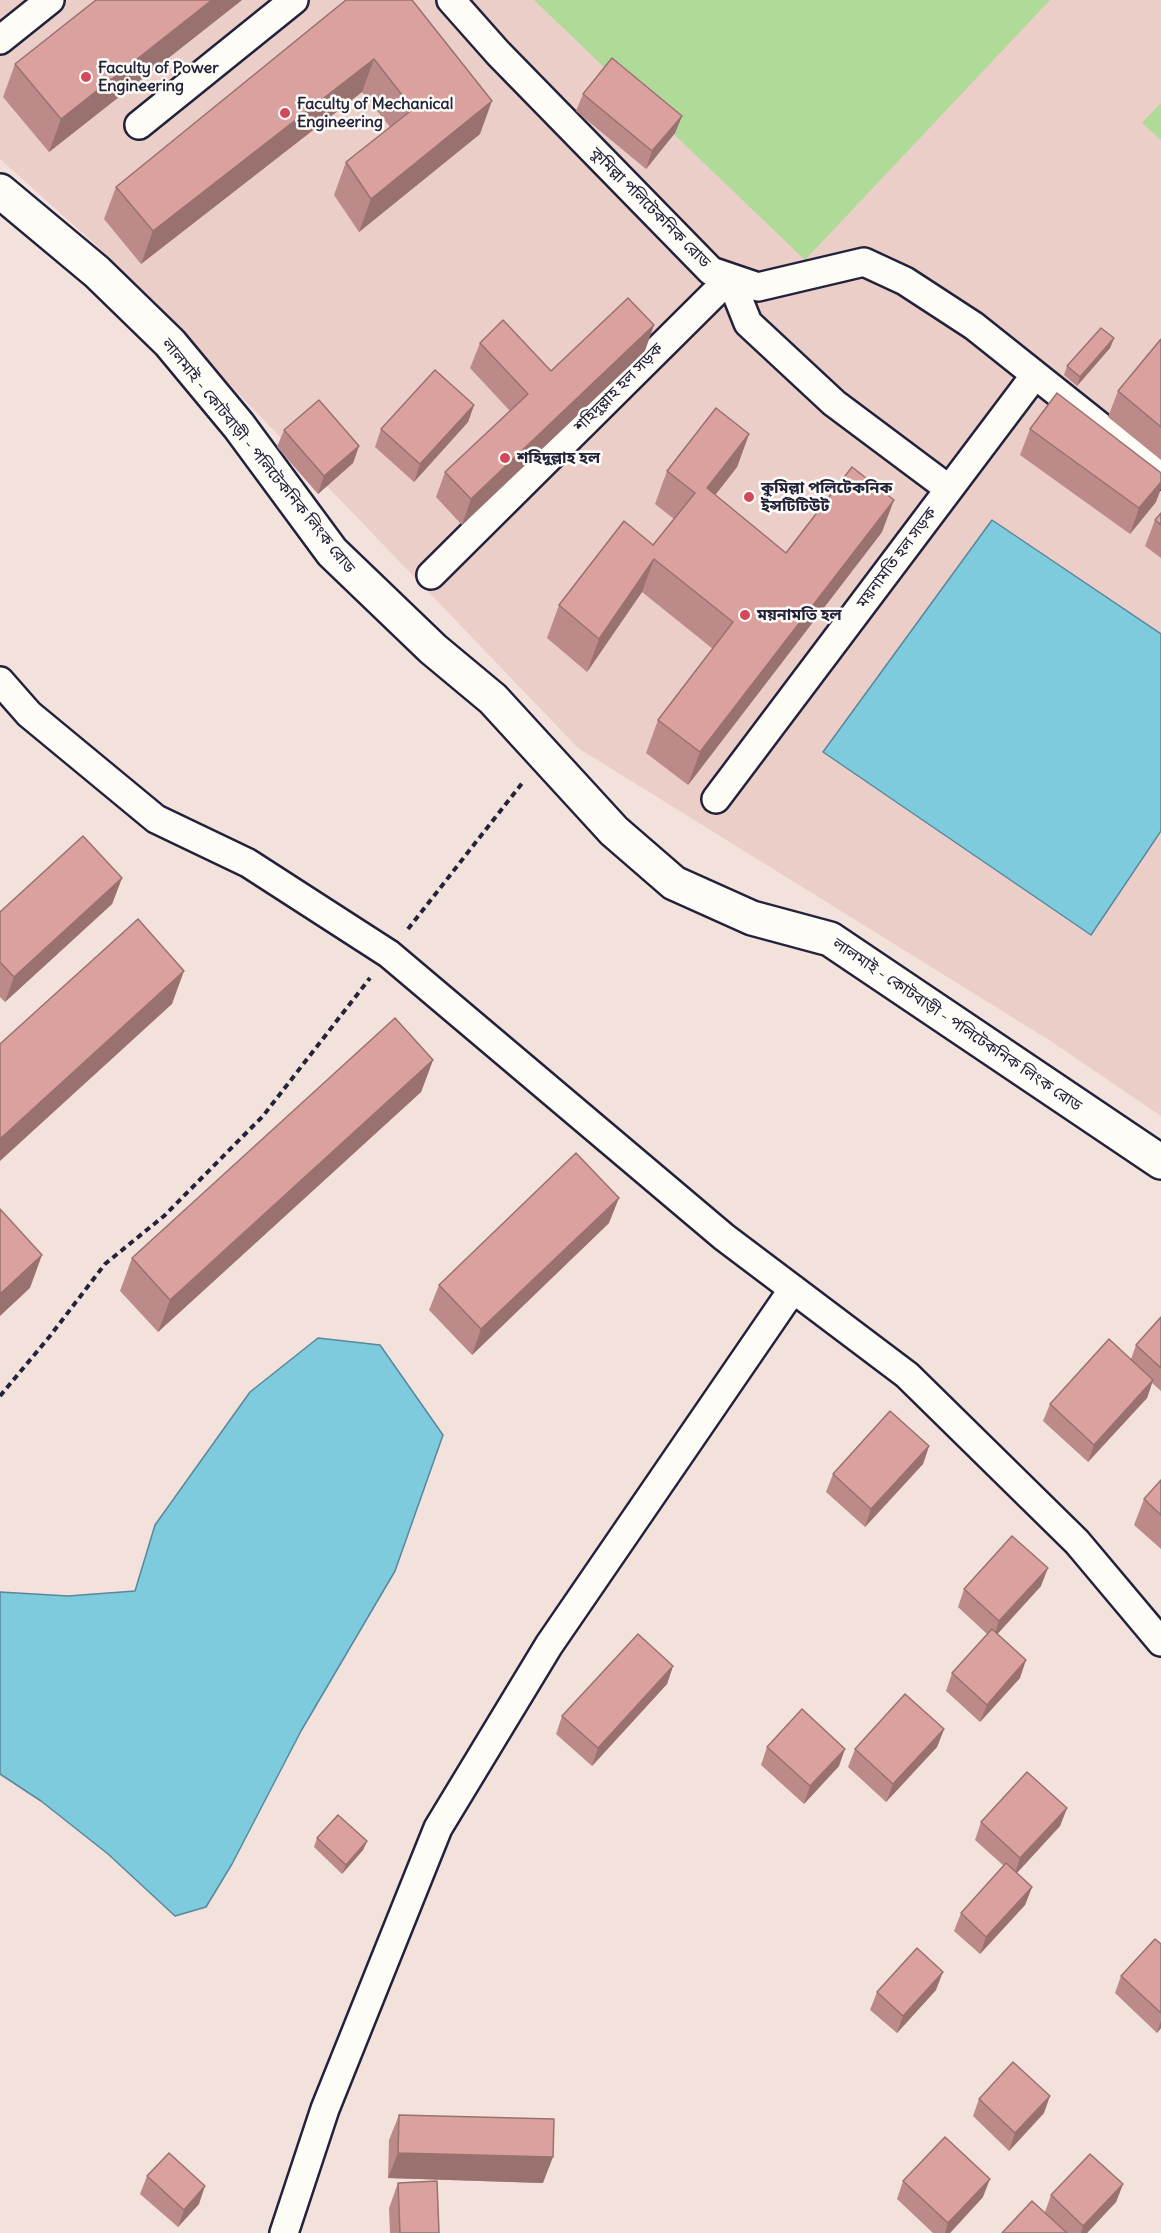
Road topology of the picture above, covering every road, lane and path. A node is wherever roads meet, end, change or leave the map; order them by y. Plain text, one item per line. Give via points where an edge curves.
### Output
1 (50, 0) edge
2 (294, 0) edge
3 (451, 0) edge
4 (0, 40) edge
5 (139, 125) dead end
6 (0, 191) edge
7 (730, 278) junction
8 (1035, 375) junction
9 (1161, 475) edge
10 (949, 489) junction
11 (430, 575) dead end
12 (0, 681) edge
13 (544, 755) junction
14 (716, 799) dead end
15 (389, 954) junction
16 (1161, 1161) edge
17 (793, 1289) junction
18 (0, 1396) edge
19 (1161, 1642) edge
20 (284, 2233) edge

1 - 4 street
2 - 5 street
3 - 7 street, কুমিল্লা পলিটেকনিক রোড via 711,271
6 - 13 main road, লালমাই - কোটবাড়ী - পলিটেকনিক লিংক রোড via 97,272 170,343 239,426 332,552 433,649 493,699
7 - 8 street, কুমিল্লা পলিটেকনিক রোড via 758,287 864,262 905,280 974,326
7 - 10 street via 748,324 834,403
7 - 11 street, শহিদুল্লাহ হল সড়ক
8 - 9 street, কুমিল্লা পলিটেকনিক রোড
8 - 10 street, ময়নামতি হল সড়ক
10 - 14 street, ময়নামতি হল সড়ক
12 - 15 street via 29,714 156,819 248,863
13 - 15 path
13 - 16 main road, লালমাই - কোটবাড়ী - পলিটেকনিক লিংক রোড via 614,831 674,883 752,918 830,939
15 - 17 street via 724,1237
15 - 18 path via 263,1116 164,1216 105,1264
17 - 19 street via 907,1376 1077,1542
17 - 20 street via 549,1645 438,1828 325,2109

